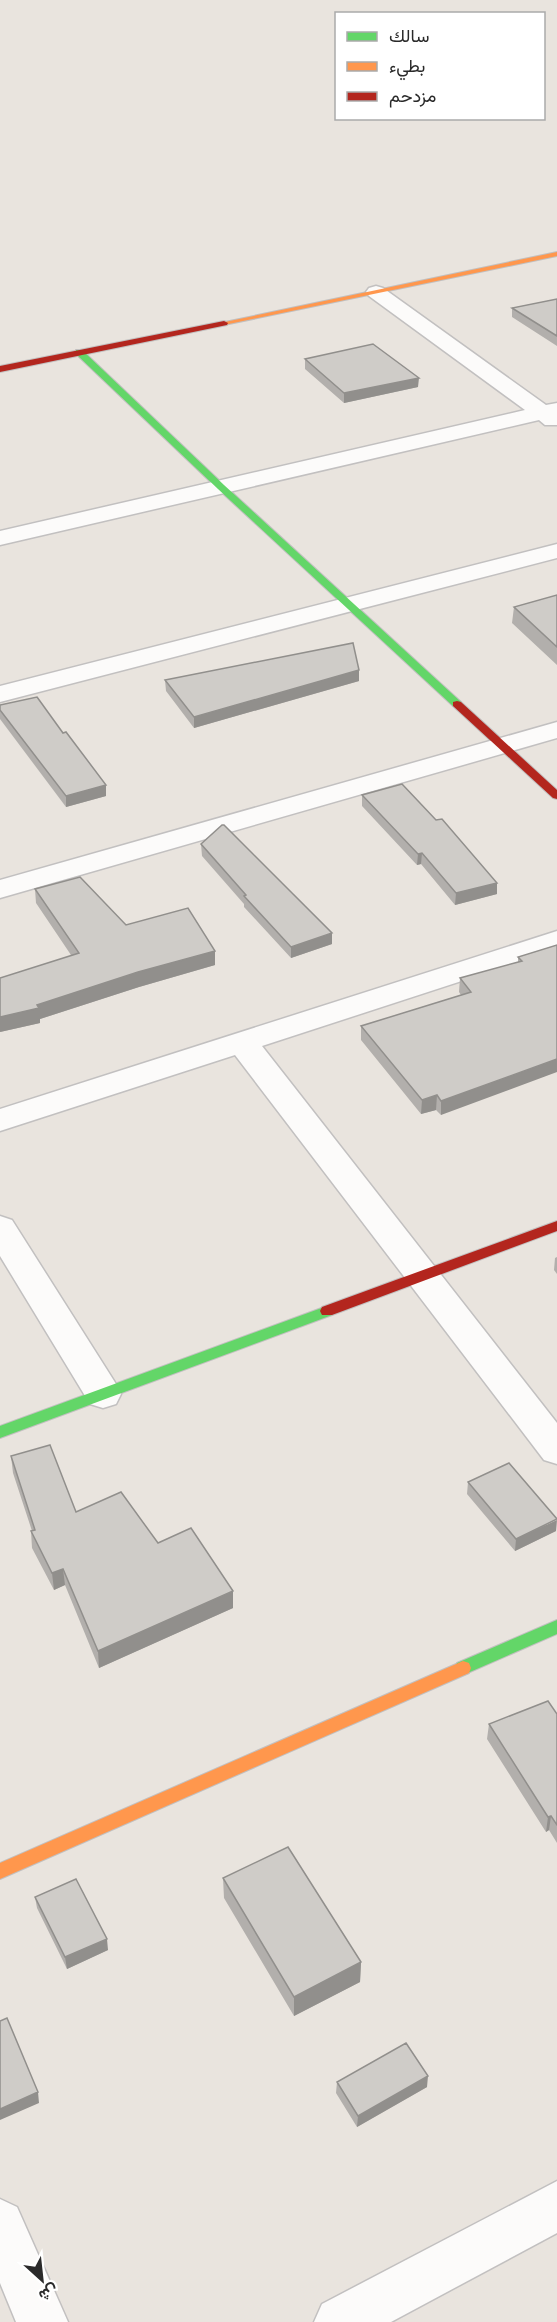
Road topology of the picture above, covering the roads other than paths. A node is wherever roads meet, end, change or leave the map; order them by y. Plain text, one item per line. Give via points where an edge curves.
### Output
1 (557, 254) edge
2 (376, 292) junction
3 (79, 352) junction
4 (0, 369) edge
5 (552, 415) edge
6 (221, 487) junction
7 (0, 538) edge
8 (557, 551) edge
9 (349, 604) junction
10 (0, 694) edge
11 (557, 730) edge
12 (502, 745) junction
13 (557, 796) edge
14 (0, 889) edge
15 (557, 940) edge
16 (242, 1042) junction
17 (0, 1120) edge
18 (557, 1226) edge
19 (0, 1228) edge
20 (423, 1276) junction
21 (103, 1394) junction
22 (0, 1432) edge
23 (557, 1450) edge
24 (557, 1627) edge
25 (0, 1870) edge
26 (557, 2206) edge
27 (0, 2224) edge
28 (42, 2322) edge
29 (340, 2322) edge

1 - 2 street
2 - 3 street
2 - 5 street
3 - 4 street
3 - 6 street
5 - 6 street
6 - 7 street
6 - 9 street
8 - 9 street
9 - 10 street
9 - 12 street
11 - 12 street
12 - 13 street
12 - 14 street
15 - 16 street
16 - 17 street
16 - 20 street
18 - 20 street
19 - 21 street
20 - 21 street
20 - 23 street
21 - 22 street
24 - 25 street
26 - 29 street
27 - 28 street

